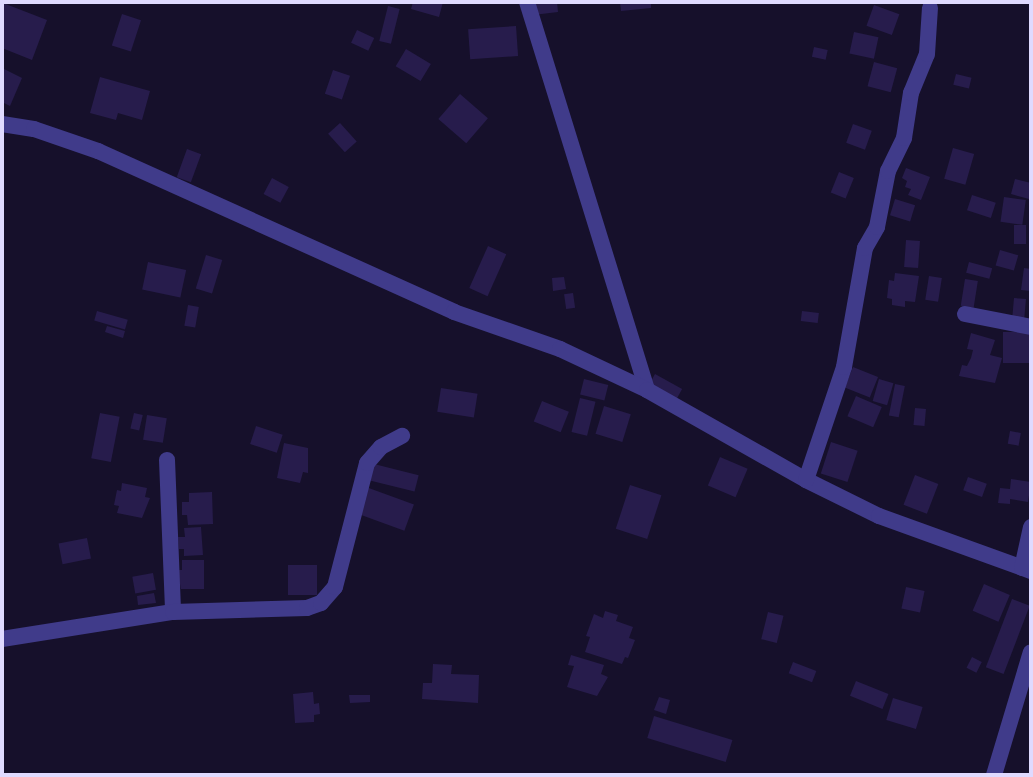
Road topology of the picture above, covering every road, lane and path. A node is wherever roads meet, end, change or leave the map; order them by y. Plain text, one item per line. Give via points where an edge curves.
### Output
1 (527, 2) edge
2 (930, 8) dead end
3 (2, 124) edge
4 (965, 314) dead end
5 (1031, 327) edge
6 (647, 390) junction
7 (402, 436) dead end
8 (167, 460) dead end
9 (806, 480) junction
10 (1031, 527) edge
11 (1027, 569) edge
12 (173, 612) junction
13 (2, 639) edge
14 (1031, 652) edge
15 (994, 775) edge

1 - 6 street
2 - 9 street via 927,54 911,93 904,138 888,171 877,227 865,248 844,368
3 - 6 street via 34,129 98,151 454,312 560,349
4 - 5 street
6 - 9 street
7 - 12 street via 381,447 367,463 335,587 321,603 307,608
8 - 12 street
9 - 11 street via 879,516
10 - 11 street
12 - 13 street
14 - 15 street

